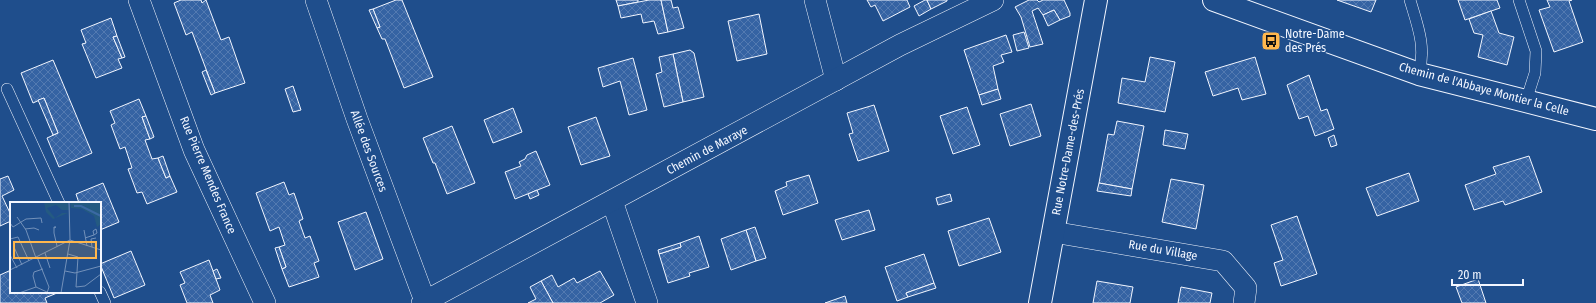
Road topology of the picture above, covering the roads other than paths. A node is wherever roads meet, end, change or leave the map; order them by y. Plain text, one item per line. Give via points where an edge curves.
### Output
1 (139, 0) edge
2 (316, 0) edge
3 (815, 0) edge
4 (993, 0) edge
5 (1096, 0) edge
6 (1214, 0) edge
7 (1410, 0) edge
8 (1520, 0) edge
9 (1419, 74) junction
10 (836, 80) junction
11 (7, 89) dead end
12 (1526, 101) junction
13 (1596, 119) edge
14 (612, 201) junction
15 (59, 202) edge
16 (1053, 232) junction
17 (100, 293) edge
18 (448, 297) edge
19 (423, 302) edge
20 (105, 303) edge
21 (265, 303) edge
22 (647, 303) edge
23 (1040, 303) edge
24 (1244, 303) edge

1 - 21 street, Rue Pierre Mendes France via 194,150
2 - 19 street, Allée des Sources
3 - 10 street
4 - 10 street, Chemin de Maraye via 900,45
5 - 16 street, Rue Notre-Dame-des-Prés
6 - 9 street, Chemin de l'Abbaye Montier la Celle
7 - 9 lane via 1423,43 1423,60
8 - 12 lane via 1536,51 1535,73
9 - 12 street, Chemin de l'Abbaye Montier la Celle
10 - 14 street, Chemin de Maraye
11 - 15 lane
12 - 13 street, Chemin de l'Abbaye Montier la Celle
14 - 18 street, Chemin de Maraye
14 - 22 street
16 - 23 street, Rue Notre-Dame-des-Prés
16 - 24 street, Rue du Village via 1223,261 1246,288
17 - 20 lane
18 - 19 street, Chemin de Maraye

